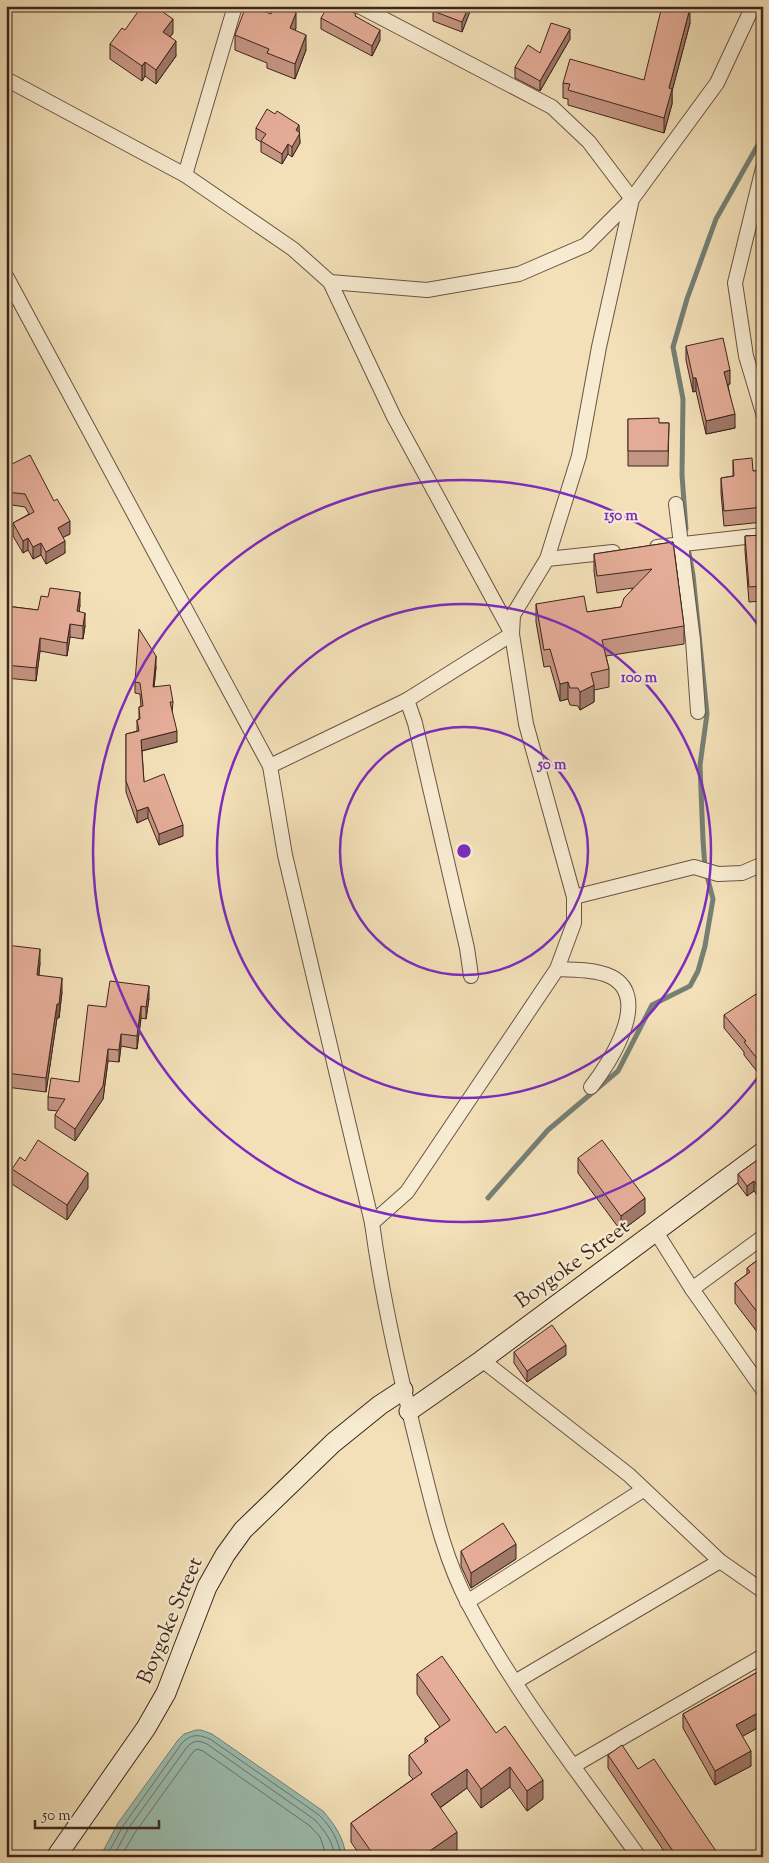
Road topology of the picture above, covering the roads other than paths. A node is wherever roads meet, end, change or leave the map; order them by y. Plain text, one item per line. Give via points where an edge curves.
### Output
1 (235, 6) edge
2 (359, 6) edge
3 (753, 6) edge
4 (6, 79) edge
5 (763, 168) edge
6 (184, 175) junction
7 (632, 199) junction
8 (6, 276) edge
9 (330, 282) junction
10 (763, 413) edge
11 (676, 504) dead end
12 (763, 535) edge
13 (681, 544) junction
14 (642, 548) edge
15 (623, 551) edge
16 (547, 560) junction
17 (512, 634) junction
18 (407, 700) junction
19 (698, 712) dead end
20 (270, 766) junction
21 (763, 864) edge
22 (574, 896) junction
23 (558, 969) junction
24 (471, 976) dead end
25 (591, 1087) dead end
26 (763, 1152) edge
27 (372, 1223) junction
28 (656, 1232) junction
29 (763, 1237) edge
30 (692, 1289) junction
31 (482, 1360) junction
32 (403, 1390) junction
33 (763, 1390) edge
34 (408, 1411) junction
35 (643, 1490) junction
36 (720, 1561) junction
37 (763, 1591) edge
38 (467, 1602) junction
39 (763, 1656) edge
40 (515, 1682) junction
41 (573, 1766) junction
42 (56, 1857) edge
43 (639, 1857) edge

1 - 6 street
2 - 7 street via 552,107 589,142
3 - 7 street via 717,83
4 - 6 street
5 - 10 street via 735,283 746,356
6 - 9 street via 292,249
7 - 9 street via 586,245 519,274 427,290
7 - 16 street via 579,456
8 - 20 street
9 - 17 street via 394,417
11 - 13 street
12 - 13 street
13 - 14 street
13 - 19 street
15 - 16 street
16 - 17 street via 513,615
17 - 18 street
17 - 22 street via 526,724
18 - 20 street
18 - 24 street via 416,724
20 - 27 street via 285,855
21 - 22 street via 742,873 718,874 694,866
22 - 23 street via 574,923
23 - 25 street via 607,975 625,991 628,1009 623,1036 606,1068
23 - 27 street via 407,1192
26 - 28 street, Boygoke Street
27 - 32 street
28 - 30 street
28 - 31 street, Boygoke Street
29 - 30 street
30 - 33 street
31 - 34 street, Boygoke Street
31 - 35 street
32 - 34 street
32 - 42 street, Boygoke Street via 334,1443 243,1530 207,1587 166,1693 146,1728
34 - 38 street via 444,1546
35 - 36 street
35 - 38 street
36 - 37 street
36 - 40 street
38 - 40 street
39 - 41 street
40 - 41 street
41 - 43 street

